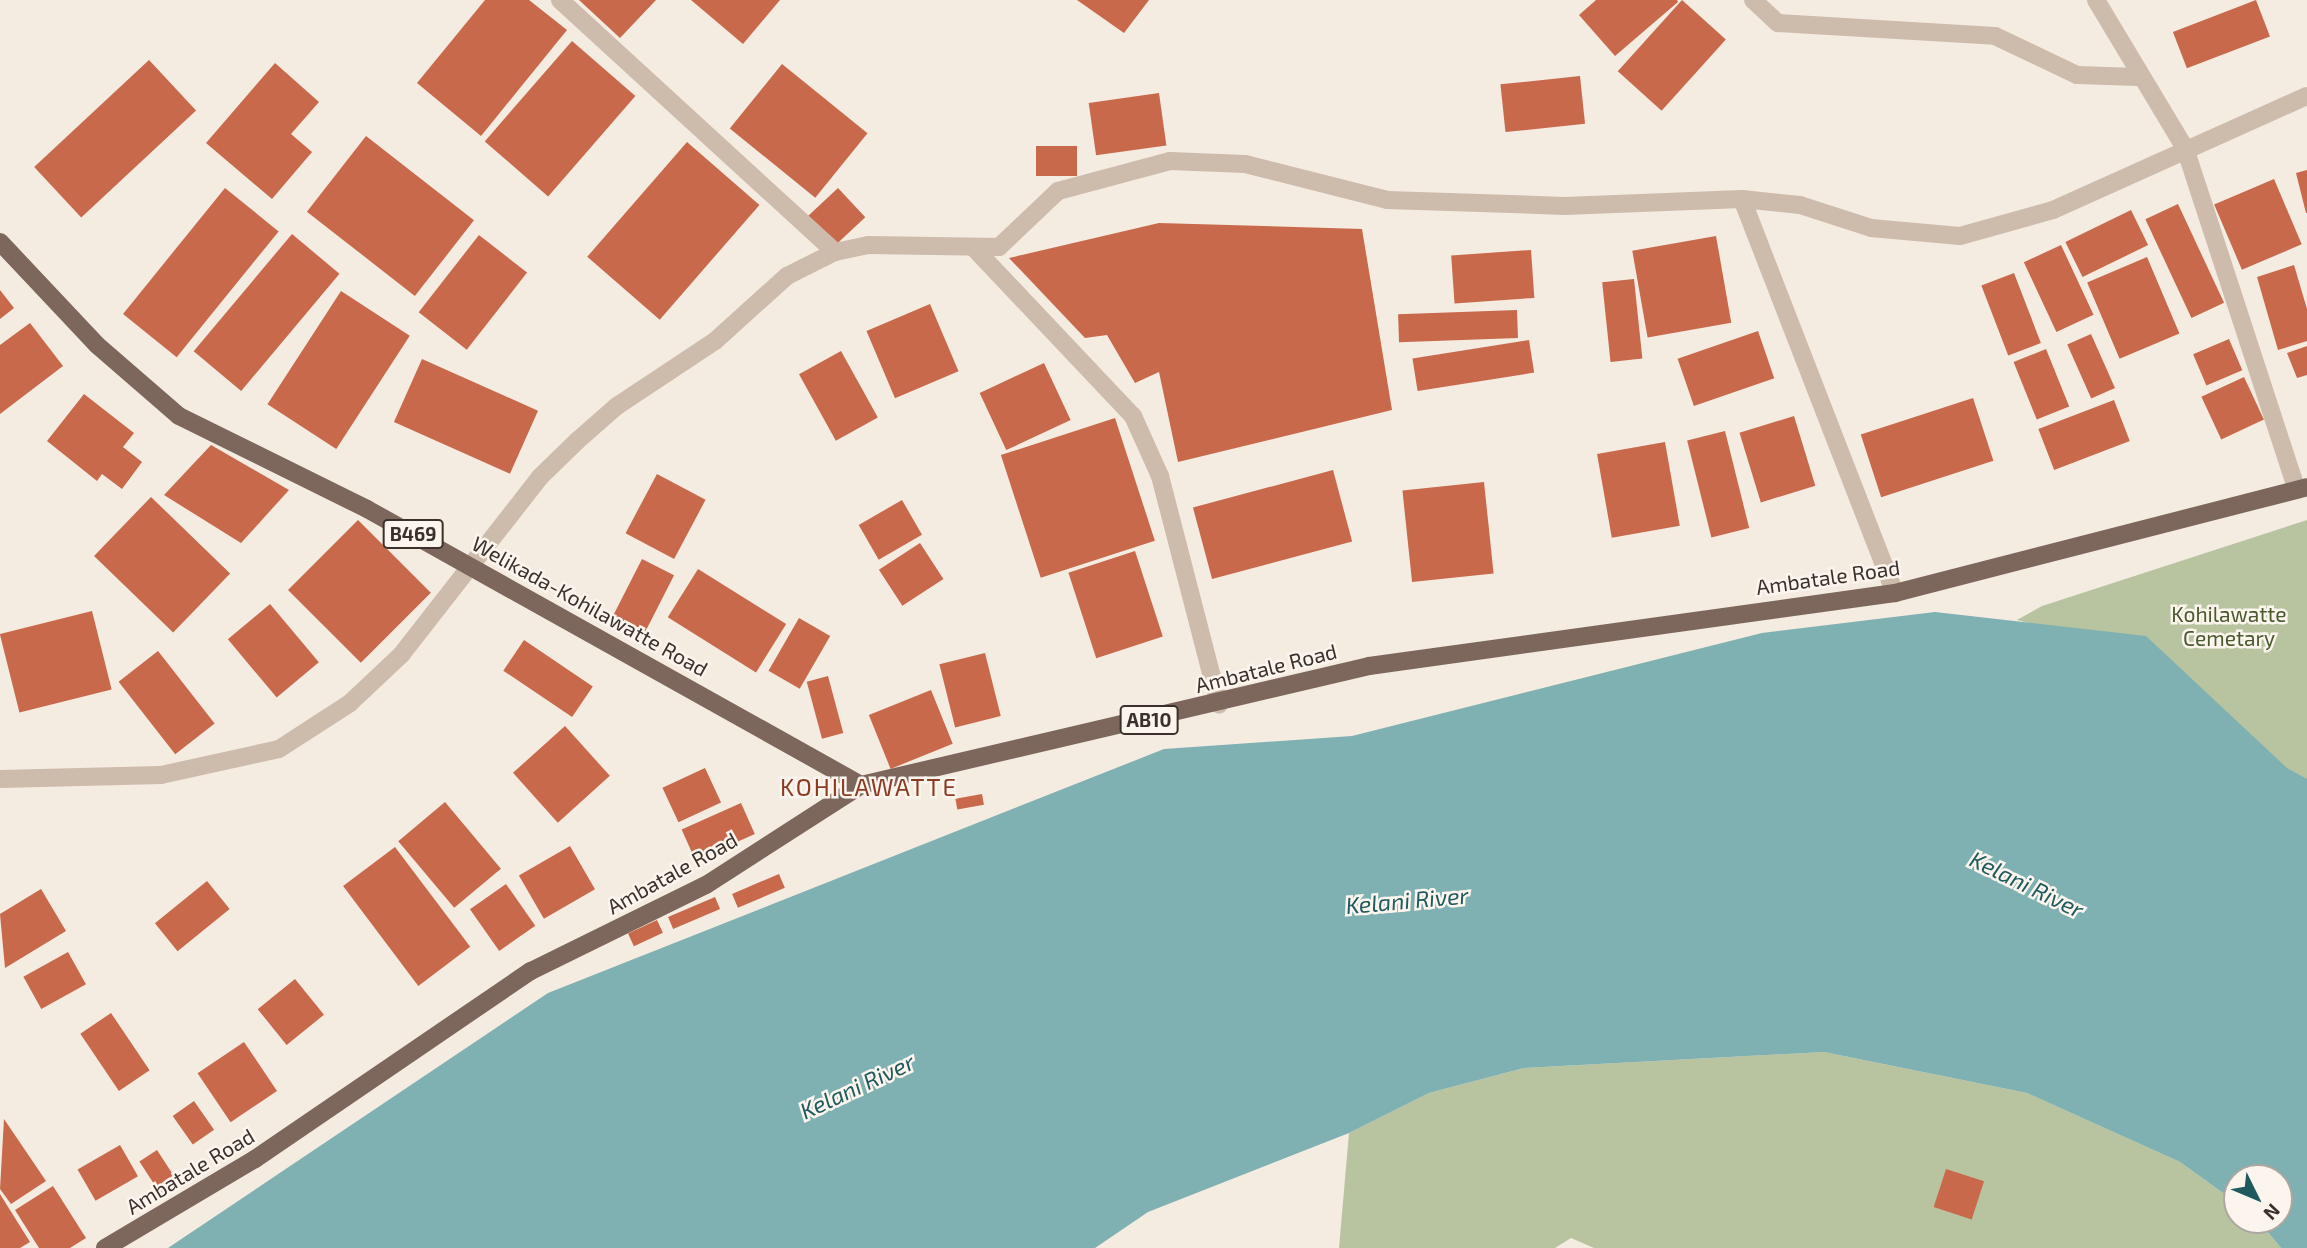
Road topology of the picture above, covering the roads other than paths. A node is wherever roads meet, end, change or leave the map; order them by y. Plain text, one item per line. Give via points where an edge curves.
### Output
1 (560, 0) edge
2 (1753, 0) edge
3 (2096, 0) edge
4 (2138, 77) junction
5 (2307, 96) edge
6 (2185, 148) junction
7 (1742, 199) junction
8 (0, 242) edge
9 (974, 248) junction
10 (835, 252) junction
11 (2302, 488) edge
12 (470, 565) junction
13 (1895, 593) junction
14 (1219, 704) junction
15 (0, 779) edge
16 (861, 785) junction
17 (106, 1248) edge

1 - 10 street
2 - 4 street via 1778,23 1995,36 2077,75
3 - 4 street
4 - 6 street
5 - 6 street
6 - 7 street via 2053,210 1960,236 1871,228 1800,205
6 - 11 street
7 - 9 street via 1565,206 1387,200 1245,164 1170,162 1059,191 999,247
7 - 13 street
8 - 12 main road, Welikada-Kohilawatte Road / B469 via 97,345 179,416
9 - 10 street via 868,244
9 - 14 street via 1133,416 1160,476
10 - 12 street via 787,276 682,367 617,405 540,477
11 - 13 main road, Ambatale Road / AB10
12 - 15 street via 401,655 350,703 279,749 161,775
12 - 16 main road, Welikada-Kohilawatte Road / B469
13 - 14 main road, Ambatale Road / AB10 via 1369,667
14 - 16 main road, Ambatale Road / AB10
16 - 17 main road, Ambatale Road / AB10 via 706,885 531,971 255,1159

